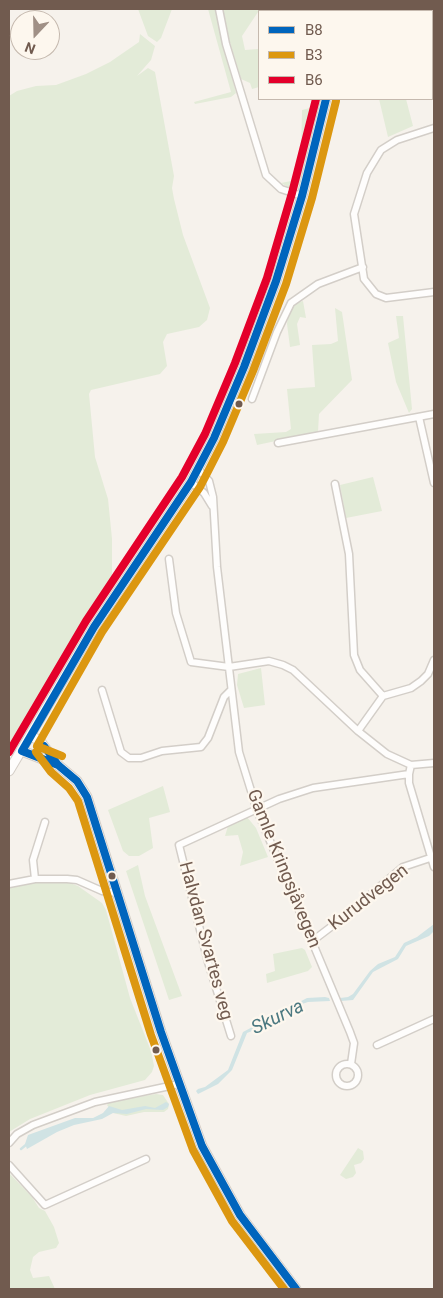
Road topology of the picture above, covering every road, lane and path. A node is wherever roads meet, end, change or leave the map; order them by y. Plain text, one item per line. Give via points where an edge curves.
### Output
1 (219, 9) edge
2 (326, 100) edge
3 (434, 128) edge
4 (302, 196) junction
5 (363, 267) junction
6 (434, 292) edge
7 (252, 399) dead end
8 (434, 414) edge
9 (420, 417) junction
10 (278, 443) dead end
11 (198, 469) junction
12 (191, 482) junction
13 (434, 483) edge
14 (336, 484) dead end
15 (213, 507) junction
16 (169, 559) dead end
17 (434, 660) edge
18 (229, 667) junction
19 (102, 690) dead end
20 (230, 690) junction
21 (383, 696) junction
22 (358, 731) junction
23 (31, 736) junction
24 (22, 750) junction
25 (434, 763) edge
26 (58, 764) junction
27 (411, 765) junction
28 (9, 771) edge
29 (408, 774) junction
30 (256, 810) junction
31 (45, 822) dead end
32 (430, 858) junction
33 (434, 867) edge
34 (35, 879) junction
35 (9, 884) edge
36 (118, 893) junction
37 (311, 942) junction
38 (434, 1018) edge
39 (231, 1036) dead end
40 (378, 1045) dead end
41 (351, 1064) dead end
42 (179, 1084) junction
43 (9, 1143) edge
44 (146, 1159) dead end
45 (9, 1165) edge
46 (296, 1289) edge

1 - 4 street via 226,44 266,175 280,189
2 - 4 main road
3 - 5 street via 386,145 374,160 354,214
4 - 11 main road via 276,281 244,367
5 - 6 street via 369,287 386,298
5 - 7 street via 318,284 291,303
8 - 9 street
9 - 10 street
9 - 13 street
11 - 12 main road
11 - 15 street, Gamle Kringsjåvegen via 209,481
12 - 15 street
12 - 23 main road via 94,627
14 - 21 street via 349,554 354,655 360,670
15 - 18 street, Gamle Kringsjåvegen
16 - 18 street via 176,613 191,662
17 - 21 street via 428,674 411,688
18 - 20 street, Gamle Kringsjåvegen
18 - 22 street via 269,661 283,665 293,670
19 - 20 street via 121,752 129,758 141,758 162,751 201,747
20 - 30 street, Gamle Kringsjåvegen via 239,752
21 - 22 street
22 - 27 street via 387,754
23 - 24 main road
23 - 26 main road via 40,741
24 - 26 main road
24 - 28 main road
25 - 27 street
26 - 36 main road via 77,781 87,797
27 - 29 street
29 - 30 street via 313,788
29 - 32 street
30 - 37 street, Gamle Kringsjåvegen
30 - 39 street, Halvdan Svartes veg via 179,845 208,962
31 - 34 street via 33,860
32 - 33 street
32 - 37 street, Kurudvegen via 403,867
34 - 35 street
34 - 36 street via 78,880 102,891
36 - 42 main road
37 - 41 street, Gamle Kringsjåvegen via 354,1043
38 - 40 street
42 - 43 street via 95,1102 33,1125
42 - 46 main road via 202,1146 240,1215
44 - 45 street via 45,1205

